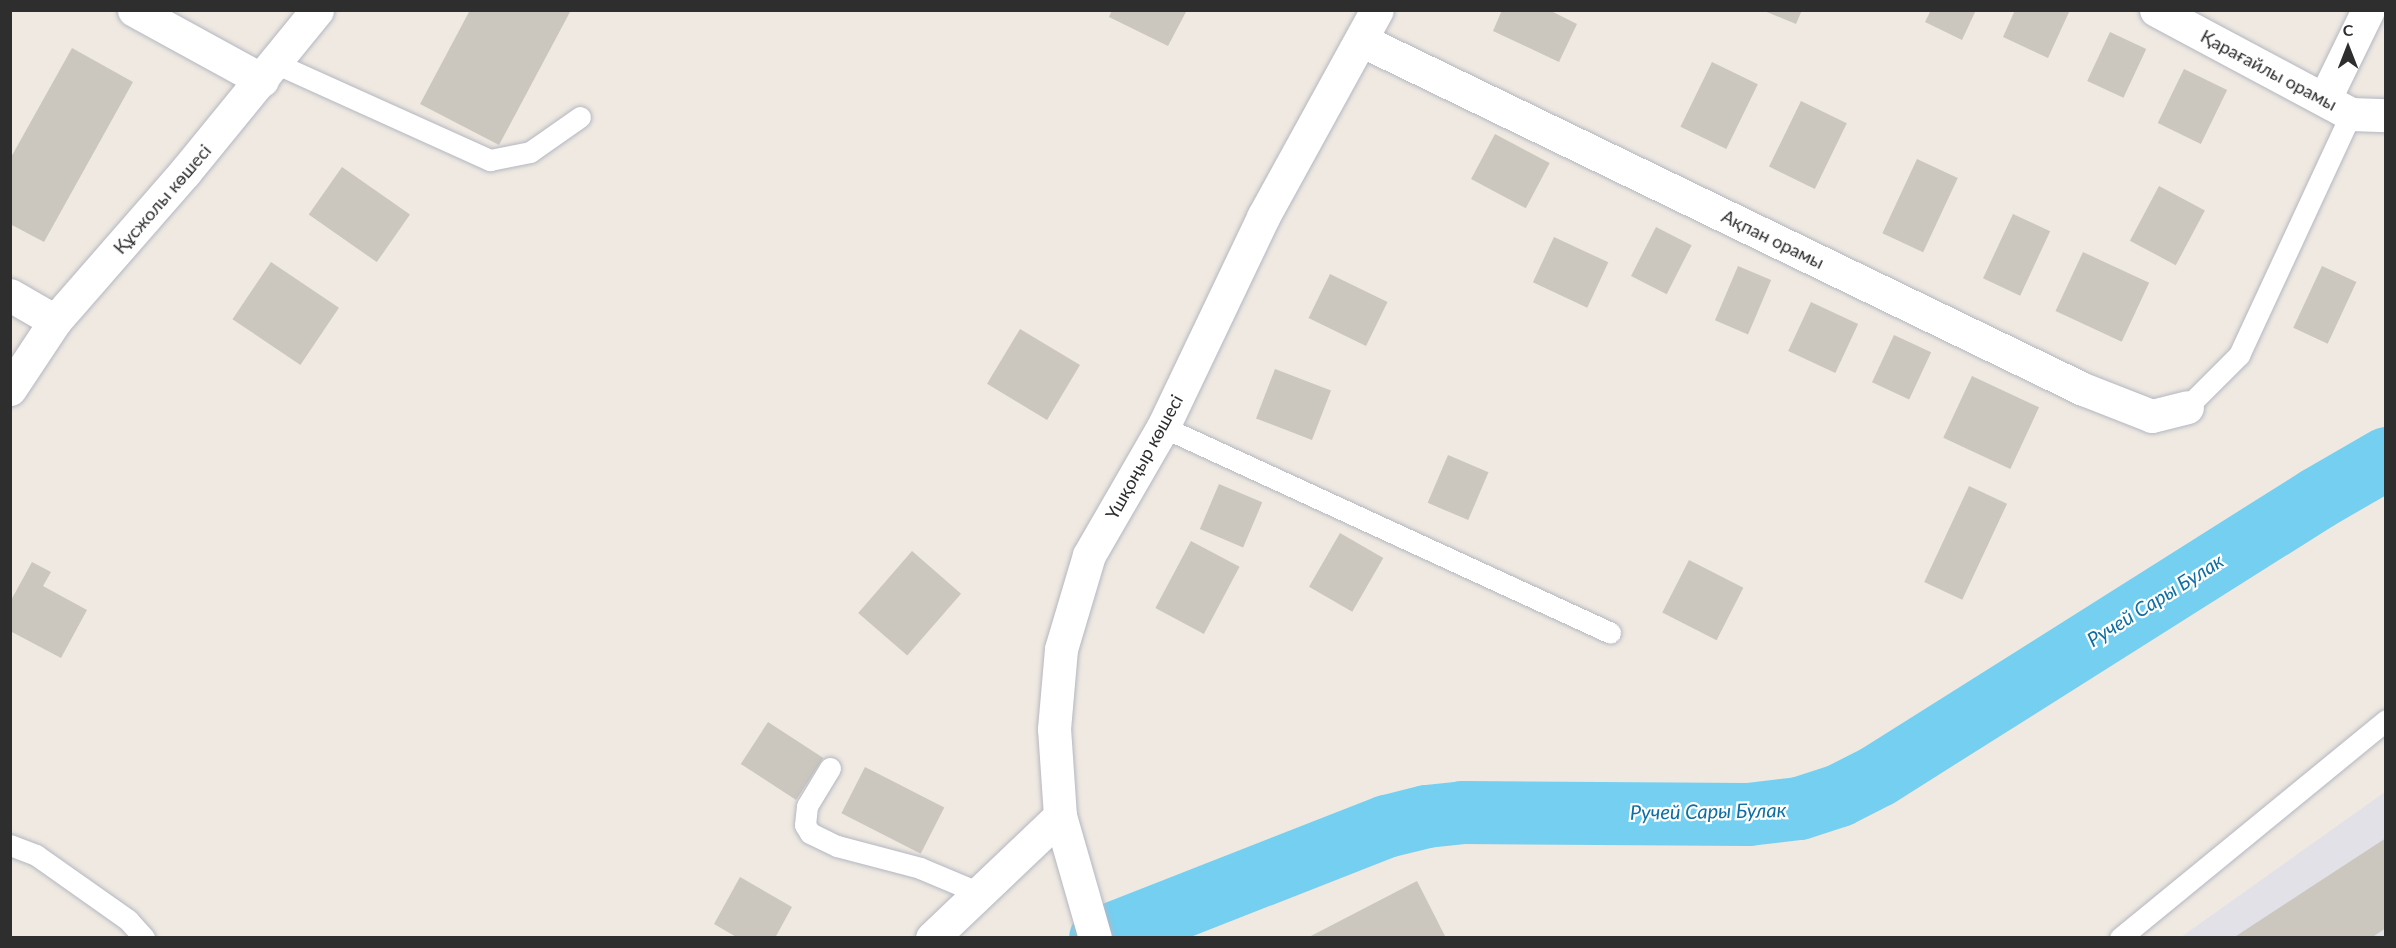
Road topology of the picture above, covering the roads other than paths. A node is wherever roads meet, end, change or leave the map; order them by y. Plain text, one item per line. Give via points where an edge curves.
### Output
1 (134, 10) edge
2 (316, 10) edge
3 (1377, 10) edge
4 (2156, 10) edge
5 (2368, 10) edge
6 (1363, 41) junction
7 (268, 72) junction
8 (2338, 106) junction
9 (2385, 115) edge
10 (580, 117) dead end
11 (10, 295) edge
12 (55, 321) junction
13 (10, 389) edge
14 (2187, 407) joint
15 (1163, 427) junction
16 (1610, 633) dead end
17 (2385, 720) edge
18 (830, 768) dead end
19 (1060, 816) junction
20 (10, 845) edge
21 (977, 892) junction
22 (144, 938) edge
23 (932, 938) edge
24 (1095, 938) edge
25 (2120, 938) edge

1 - 7 street
2 - 7 street, Құсжолы көшесі
3 - 6 street, Үшқоңыр көшесі
4 - 8 street, Қарағайлы орамы
5 - 8 street
6 - 14 street, Ақпан орамы via 2083,389 2152,416
6 - 15 street, Үшқоңыр көшесі via 1263,217
7 - 10 lane via 490,160 530,152
7 - 12 street, Құсжолы көшесі
8 - 9 street, Қарағайлы орамы
8 - 14 lane via 2238,355
11 - 12 street
12 - 13 street, Құсжолы көшесі
15 - 16 lane
15 - 19 street, Үшқоңыр көшесі via 1089,555 1061,649 1054,729
17 - 25 lane
18 - 21 lane via 807,806 805,825 810,833 837,846 920,868
19 - 21 street
19 - 24 street, Үшқоңыр көшесі
20 - 22 lane via 36,855 128,921
21 - 23 street

